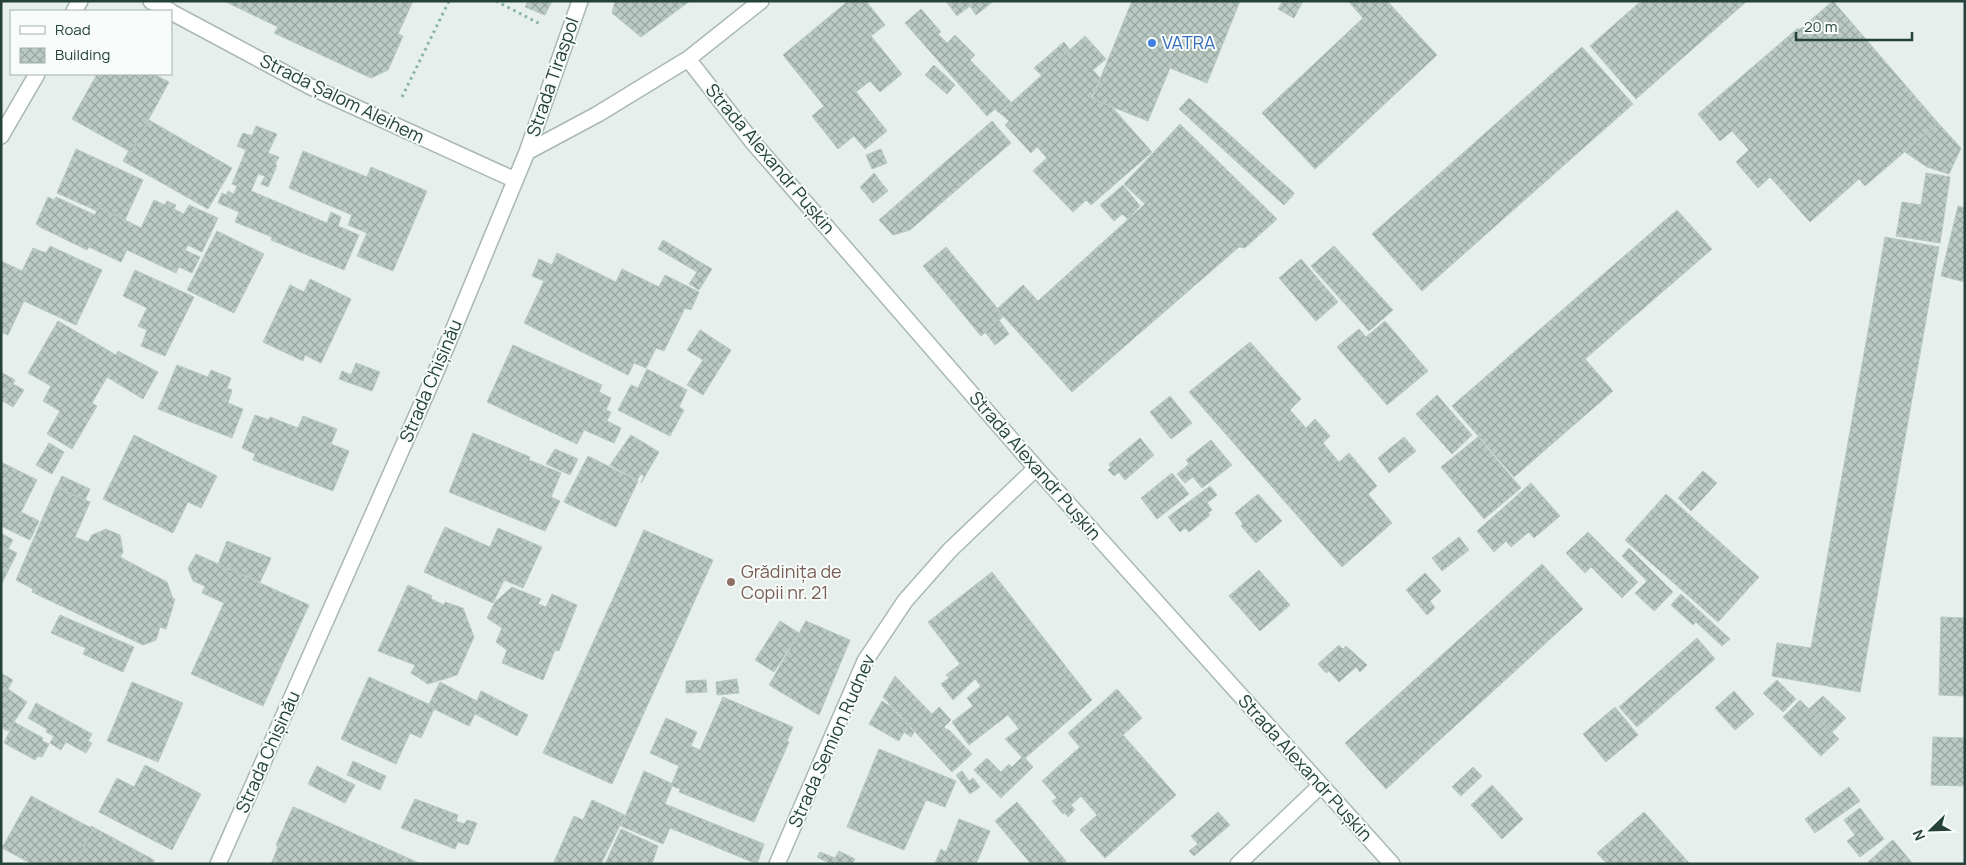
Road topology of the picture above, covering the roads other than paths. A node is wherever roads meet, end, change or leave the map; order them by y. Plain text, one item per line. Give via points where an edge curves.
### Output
1 (151, 1) edge
2 (580, 1) edge
3 (762, 1) edge
4 (167, 10) edge
5 (172, 13) edge
6 (688, 59) junction
7 (37, 75) edge
8 (1, 136) edge
9 (527, 152) junction
10 (516, 180) junction
11 (1036, 468) junction
12 (1320, 786) junction
13 (218, 864) edge
14 (777, 864) edge
15 (1238, 864) edge
16 (1392, 864) edge

1 - 4 street, Strada Șalom Aleihem
2 - 9 street, Strada Tiraspol
3 - 6 street
5 - 10 street, Strada Șalom Aleihem via 311,86
6 - 9 street via 598,114
6 - 11 street, Strada Alexandr Pușkin via 751,140
7 - 8 street
9 - 10 street, Strada Chișinău
10 - 13 street, Strada Chișinău via 435,374
11 - 12 street, Strada Alexandr Pușkin
11 - 14 street, Strada Semion Rudnev via 950,550 905,601 865,661
12 - 15 street
12 - 16 street, Strada Alexandr Pușkin

